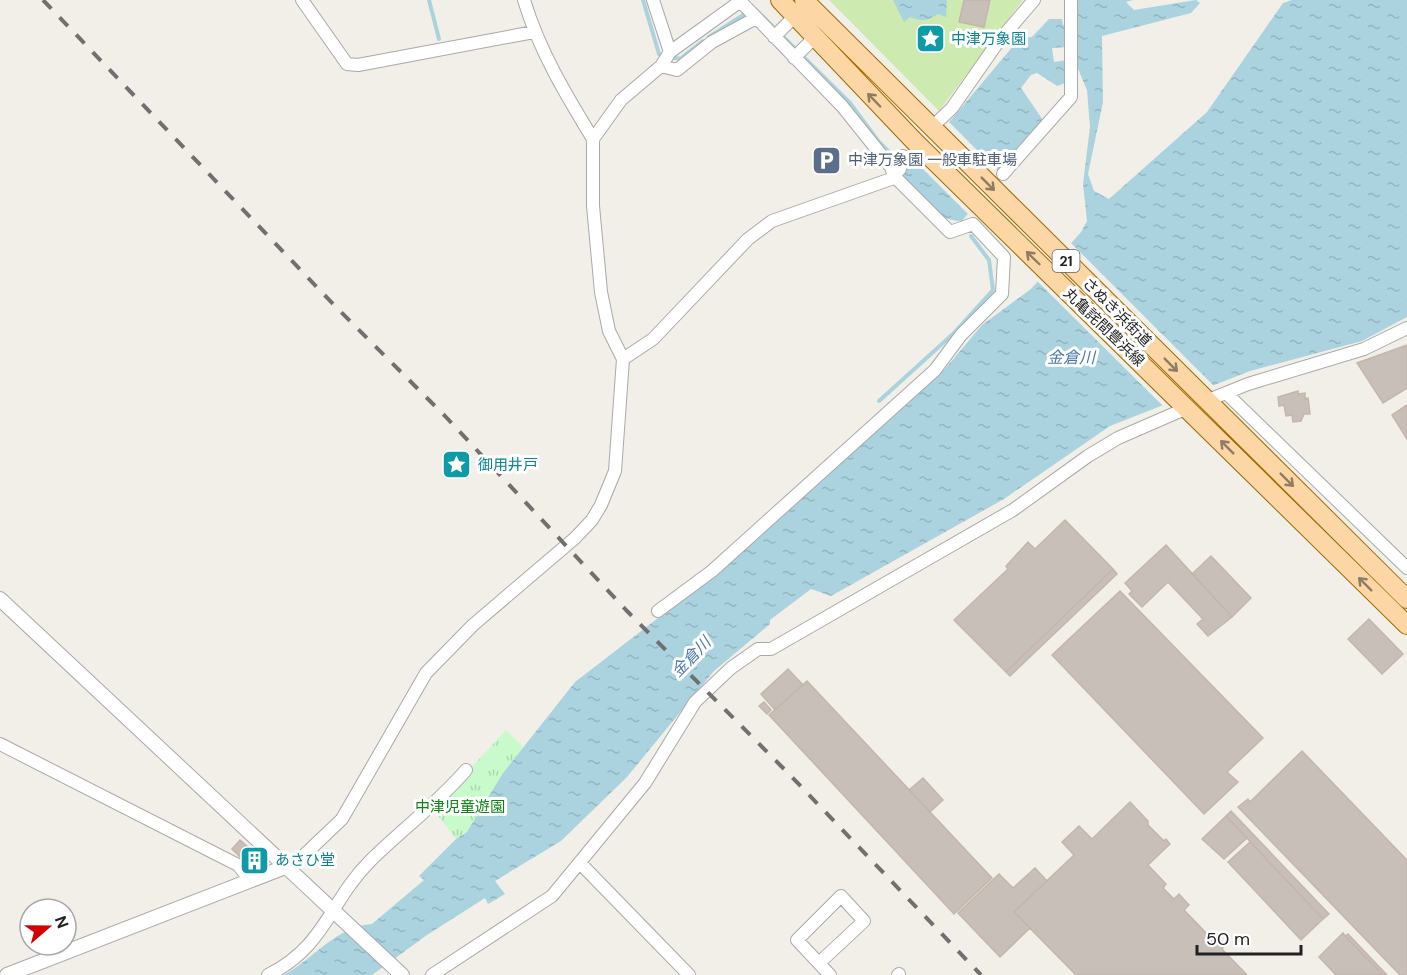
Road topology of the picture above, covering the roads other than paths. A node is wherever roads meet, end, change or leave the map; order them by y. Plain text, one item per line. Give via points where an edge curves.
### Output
1 (302, 0) edge
2 (524, 0) edge
3 (653, 0) edge
4 (780, 0) edge
5 (1034, 0) edge
6 (1071, 0) edge
7 (747, 8) edge
8 (786, 23) edge
9 (534, 32) junction
10 (802, 49) junction
11 (666, 58) junction
12 (931, 128) junction
13 (593, 139) junction
14 (903, 160) junction
15 (1003, 174) dead end
16 (1407, 328) edge
17 (623, 358) junction
18 (1226, 393) junction
19 (1203, 398) junction
20 (1183, 405) junction
21 (1407, 568) edge
22 (1407, 598) edge
23 (0, 599) edge
24 (658, 611) dead end
25 (1407, 626) edge
26 (0, 744) edge
27 (466, 770) dead end
28 (580, 862) junction
29 (285, 867) junction
30 (250, 880) junction
31 (337, 916) junction
32 (819, 963) junction
33 (7, 975) edge
34 (268, 975) edge
35 (402, 975) edge
36 (432, 975) edge
37 (689, 975) edge
38 (830, 975) edge

1 - 9 street via 347,64
2 - 9 street
3 - 11 street
4 - 8 main road, 丸亀詫間豊浜線 / 21
5 - 12 street via 998,42 952,108
6 - 15 street via 1071,97
7 - 8 street
7 - 11 street
7 - 11 street via 677,70
8 - 10 main road, 丸亀詫間豊浜線 / 21
8 - 10 street
8 - 12 main road, 丸亀詫間豊浜線 / 21
9 - 13 street
14 -> 10 main road, 丸亀詫間豊浜線 / 21
10 - 14 street via 891,167
11 - 13 street via 621,100
12 -> 19 main road, さぬき浜街道 / 21
13 - 17 street via 593,206 601,292 609,331
14 - 17 street via 859,187 772,221 748,238 653,339
20 -> 14 main road, 丸亀詫間豊浜線 / 21
14 - 24 street via 950,232 973,224 1004,257 1002,294 961,335 935,370 712,571
16 - 18 street via 1364,349
17 - 29 street via 615,471 592,520 473,625 426,673 342,819 299,860
18 - 19 street
18 - 21 street
19 -> 22 main road, 21
25 -> 20 main road, 丸亀詫間豊浜線 / 21
20 - 28 street via 1118,438 1013,510 771,649 758,649 731,668 695,702 645,783
23 - 29 street
26 - 30 street via 238,866
27 - 31 street via 444,795 370,861 338,903
28 - 36 street via 552,896
28 - 37 street
29 - 30 street
29 - 31 street
30 - 33 street
31 - 34 street via 306,950
31 - 35 street
32 - 32 street via 797,940 841,896 864,921
32 - 38 street

